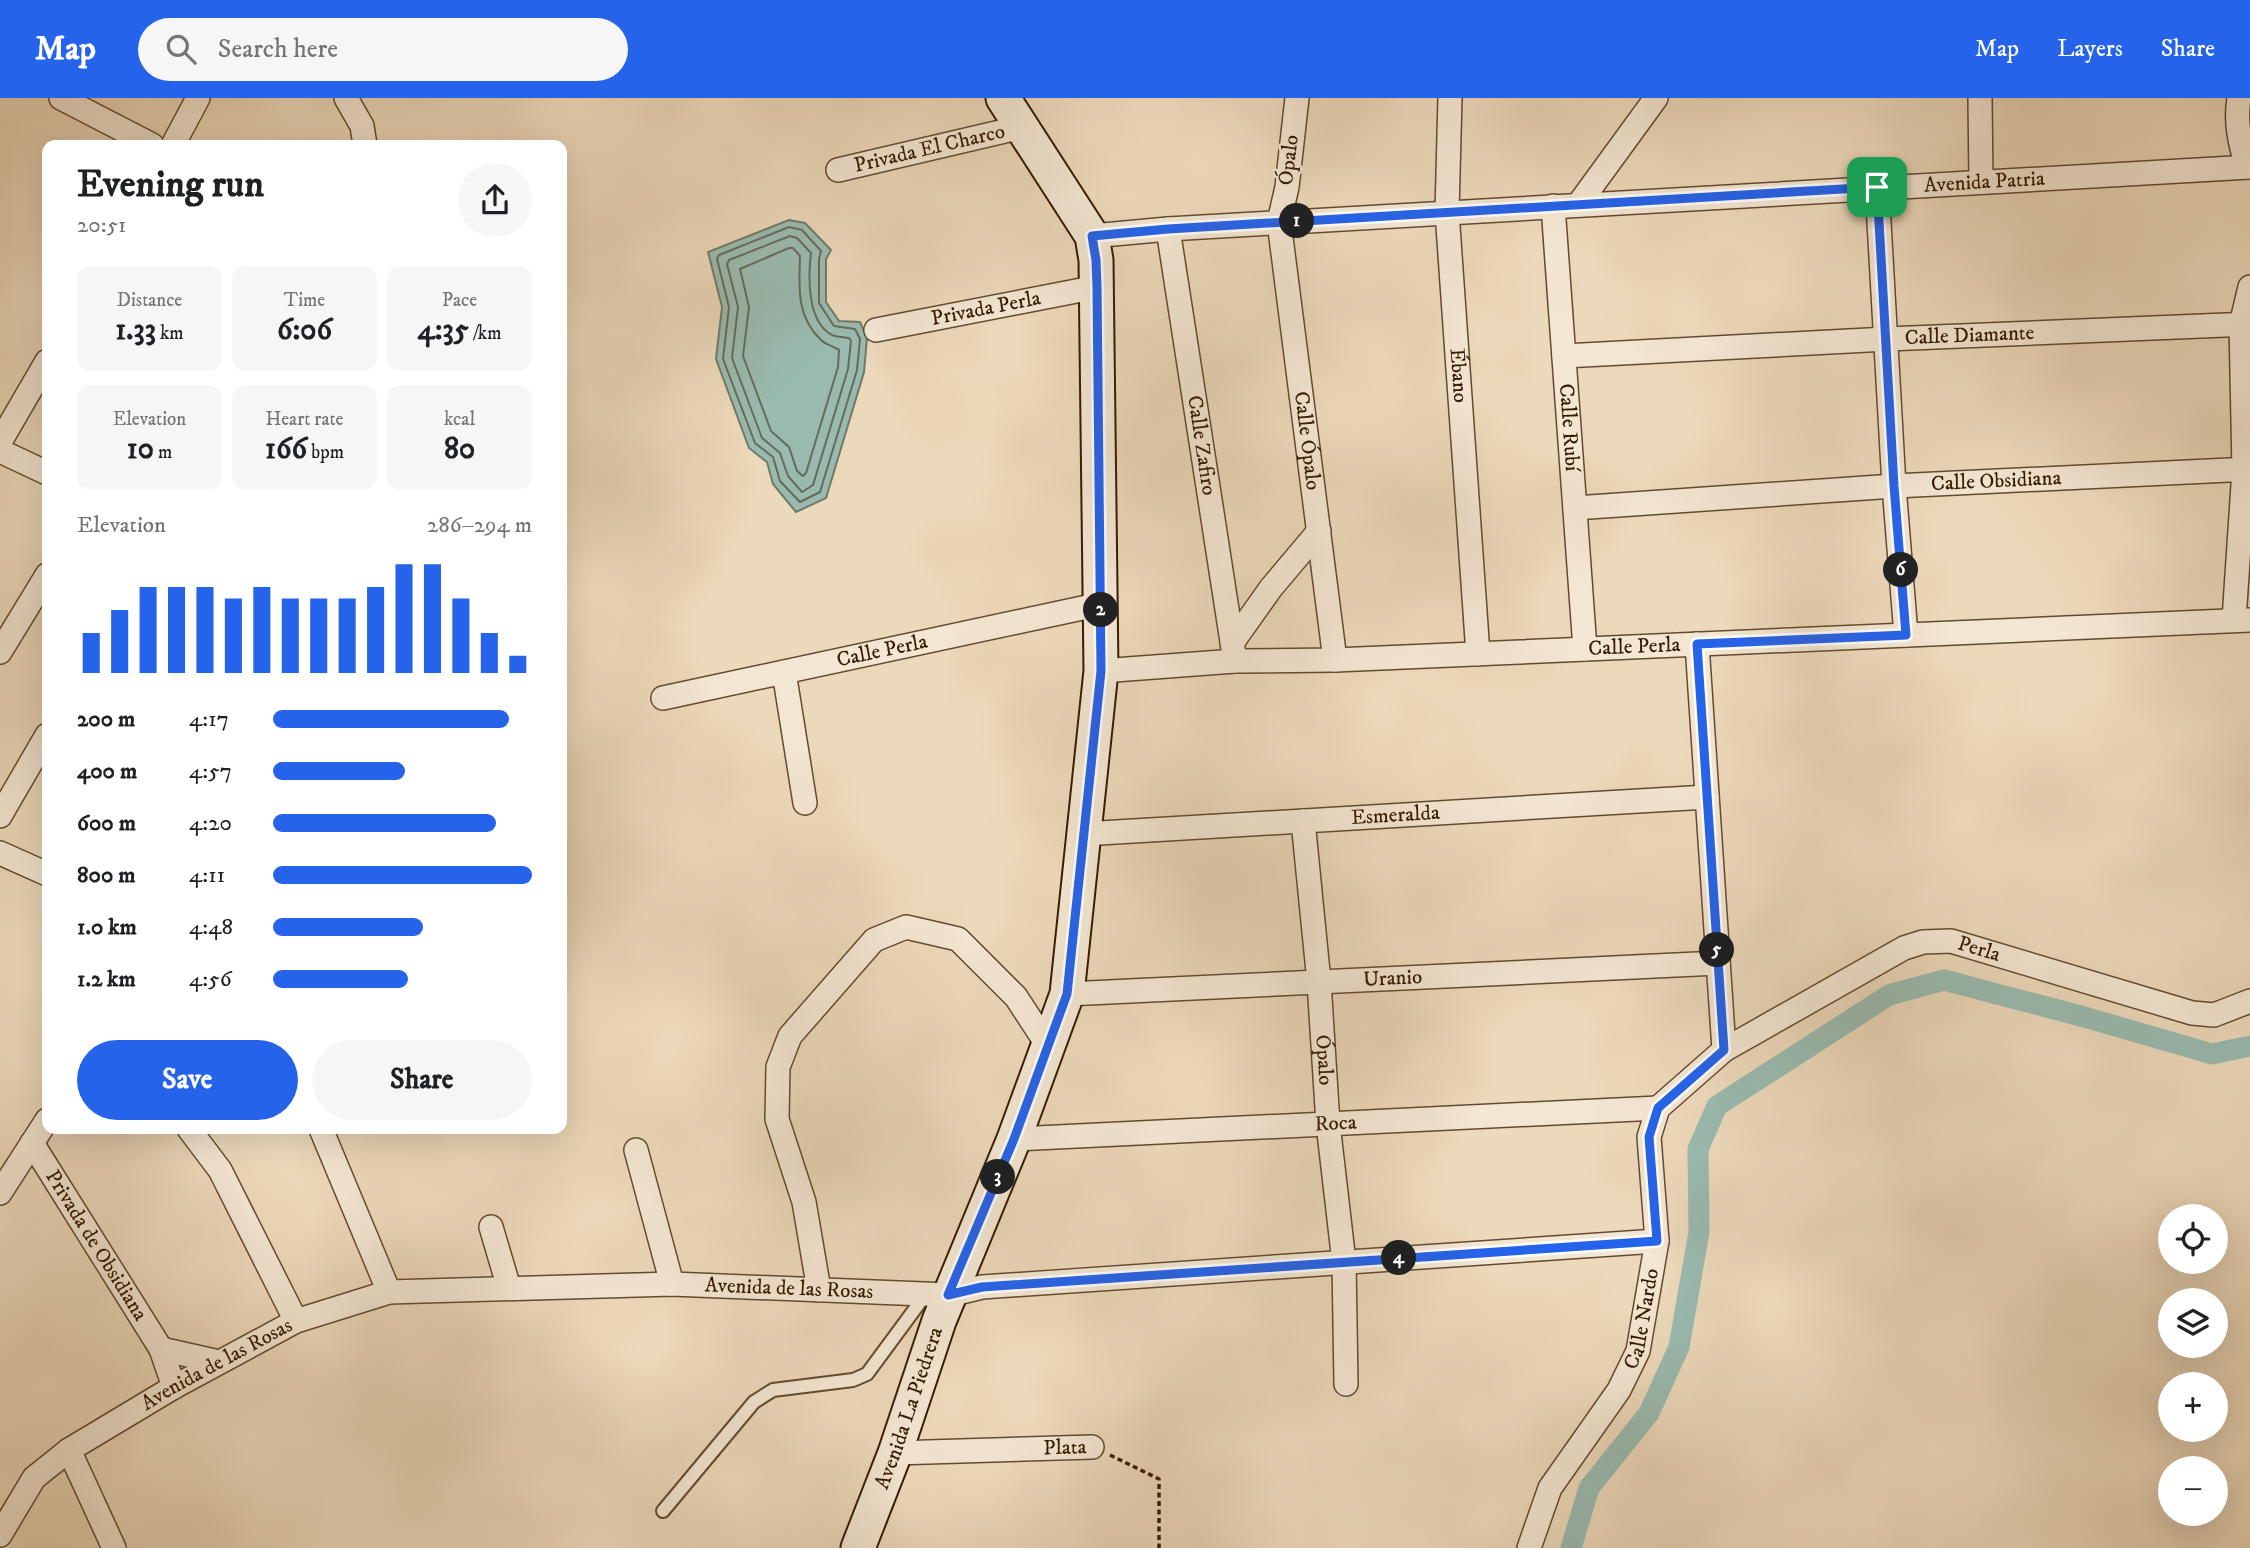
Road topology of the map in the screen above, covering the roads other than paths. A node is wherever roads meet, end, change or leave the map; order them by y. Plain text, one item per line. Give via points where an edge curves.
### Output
1 (61, 98) edge
2 (198, 98) edge
3 (346, 98) edge
4 (1003, 98) edge
5 (1297, 98) edge
6 (1450, 98) edge
7 (1656, 98) edge
8 (1980, 98) edge
9 (2239, 98) edge
10 (1022, 127) junction
11 (142, 140) edge
12 (176, 140) edge
13 (364, 140) edge
14 (2249, 167) edge
15 (838, 170) dead end
16 (1981, 182) junction
17 (1877, 187) junction
18 (1578, 205) junction
19 (1553, 206) junction
20 (1447, 212) junction
21 (1279, 222) junction
22 (1168, 229) junction
23 (1092, 236) junction
24 (1097, 287) junction
25 (2250, 287) edge
26 (2245, 325) edge
27 (876, 330) dead end
28 (1887, 339) junction
29 (1564, 356) junction
30 (42, 370) edge
31 (0, 442) edge
32 (0, 451) edge
33 (2247, 469) edge
34 (42, 471) edge
35 (1894, 486) junction
36 (1575, 508) junction
37 (1319, 531) junction
38 (42, 583) edge
39 (1101, 604) junction
40 (2242, 620) edge
41 (1906, 635) junction
42 (1697, 644) junction
43 (1585, 649) junction
44 (0, 652) edge
45 (1233, 652) junction
46 (1478, 654) junction
47 (1335, 660) junction
48 (1101, 671) junction
49 (784, 672) junction
50 (663, 698) dead end
51 (42, 744) edge
52 (1707, 797) junction
53 (805, 803) dead end
54 (0, 816) edge
55 (1303, 821) junction
56 (1083, 834) junction
57 (2, 858) edge
58 (42, 872) edge
59 (1718, 963) junction
60 (1319, 982) junction
61 (1067, 994) junction
62 (2250, 1001) edge
63 (1048, 1046) junction
64 (1724, 1050) junction
65 (1658, 1108) junction
66 (1328, 1124) junction
67 (42, 1128) edge
68 (193, 1134) edge
69 (323, 1134) edge
70 (1014, 1139) junction
71 (32, 1143) junction
72 (636, 1150) dead end
73 (0, 1193) edge
74 (491, 1227) dead end
75 (1657, 1241) junction
76 (1344, 1262) junction
77 (672, 1284) junction
78 (509, 1289) junction
79 (819, 1290) junction
80 (389, 1292) junction
81 (937, 1295) junction
82 (296, 1321) junction
83 (161, 1349) junction
84 (219, 1362) junction
85 (1346, 1384) dead end
86 (174, 1387) junction
87 (1092, 1447) road end
88 (69, 1450) junction
89 (895, 1453) junction
90 (663, 1511) dead end
91 (0, 1535) edge
92 (114, 1548) edge
93 (858, 1548) edge
94 (1529, 1548) edge

1 - 11 street
2 - 12 street
3 - 13 street via 362,126
4 - 10 street, Avenida La Piedrera
5 - 21 street, Ópalo
6 - 20 street, Ébano
7 - 18 street
8 - 16 street
9 - 14 street via 2236,118
10 - 15 street, Privada El Charco
10 - 23 street, Avenida La Piedrera
14 - 16 street, Avenida Patria
16 - 17 street, Avenida Patria
17 - 18 street, Avenida Patria
17 - 28 street
18 - 19 street, Avenida Patria
19 - 20 street, Avenida Patria
19 - 29 street, Calle Rubí
20 - 21 street, Avenida Patria
20 - 46 street, Ébano
21 - 22 street, Avenida Patria
21 - 37 street, Calle Ópalo
22 - 23 street, Avenida Patria
22 - 45 street, Calle Zafiro
23 - 24 street, Avenida La Piedrera
24 - 27 street, Privada Perla
24 - 39 street, Avenida La Piedrera
25 - 26 street
26 - 28 street, Calle Diamante
26 - 33 street
28 - 29 street, Calle Diamante
28 - 35 street
29 - 36 street, Calle Rubí
30 - 31 street
32 - 34 street
33 - 35 street, Calle Obsidiana
33 - 40 street
35 - 36 street, Calle Obsidiana
35 - 41 street
36 - 43 street, Calle Rubí
37 - 45 street via 1271,588
37 - 47 street, Calle Ópalo
38 - 44 street
39 - 48 street, Avenida La Piedrera
39 - 49 street, Calle Perla
40 - 41 street, Calle Perla
41 - 42 street, Calle Perla
42 - 43 street, Calle Perla
42 - 52 street
43 - 46 street, Calle Perla
45 - 47 street, Calle Perla
45 - 48 street, Calle Perla
46 - 47 street, Calle Perla
48 - 56 street, Avenida La Piedrera
49 - 50 street, Calle Perla
49 - 53 street
51 - 54 street
52 - 55 street, Esmeralda
52 - 59 street
55 - 56 street, Esmeralda
55 - 60 street, Ópalo
56 - 61 street, Avenida La Piedrera
57 - 58 street
59 - 60 street, Uranio
59 - 64 street
60 - 61 street, Uranio
60 - 66 street, Ópalo
61 - 63 street, Avenida La Piedrera
62 - 64 street, Perla via 2214,1015 2192,1013 1951,941 1923,942 1904,948
63 - 70 street, Avenida La Piedrera
63 - 79 street via 1016,997 958,939 906,927 874,940 789,1037 778,1068 777,1119 804,1202
64 - 65 street
65 - 66 street, Roca
65 - 75 street, Calle Nardo via 1649,1137
66 - 70 street, Roca
66 - 76 street, Ópalo
67 - 71 street
68 - 82 street via 220,1170
69 - 80 street
70 - 81 street, Avenida La Piedrera
71 - 73 street
71 - 83 street, Privada de Obsidiana
72 - 77 street
74 - 78 street
75 - 76 street, Avenida de las Rosas
75 - 94 street, Calle Nardo via 1638,1350 1619,1390 1550,1488
76 - 81 street, Avenida de las Rosas via 982,1287
76 - 85 street, Ópalo
77 - 78 street, Avenida de las Rosas
77 - 79 street, Avenida de las Rosas
78 - 80 street, Avenida de las Rosas
79 - 81 street, Avenida de las Rosas
80 - 82 street, Avenida de las Rosas
81 - 89 street, Avenida La Piedrera
81 - 90 lane via 867,1374 853,1380 773,1390 754,1402
82 - 84 street, Avenida de las Rosas
83 - 84 street
83 - 86 street, Privada de Obsidiana
84 - 86 street, Avenida de las Rosas
86 - 88 street, Avenida de las Rosas
87 - 89 street, Plata
88 - 91 street, Avenida de las Rosas via 34,1478
88 - 92 street
89 - 93 street, Avenida La Piedrera

